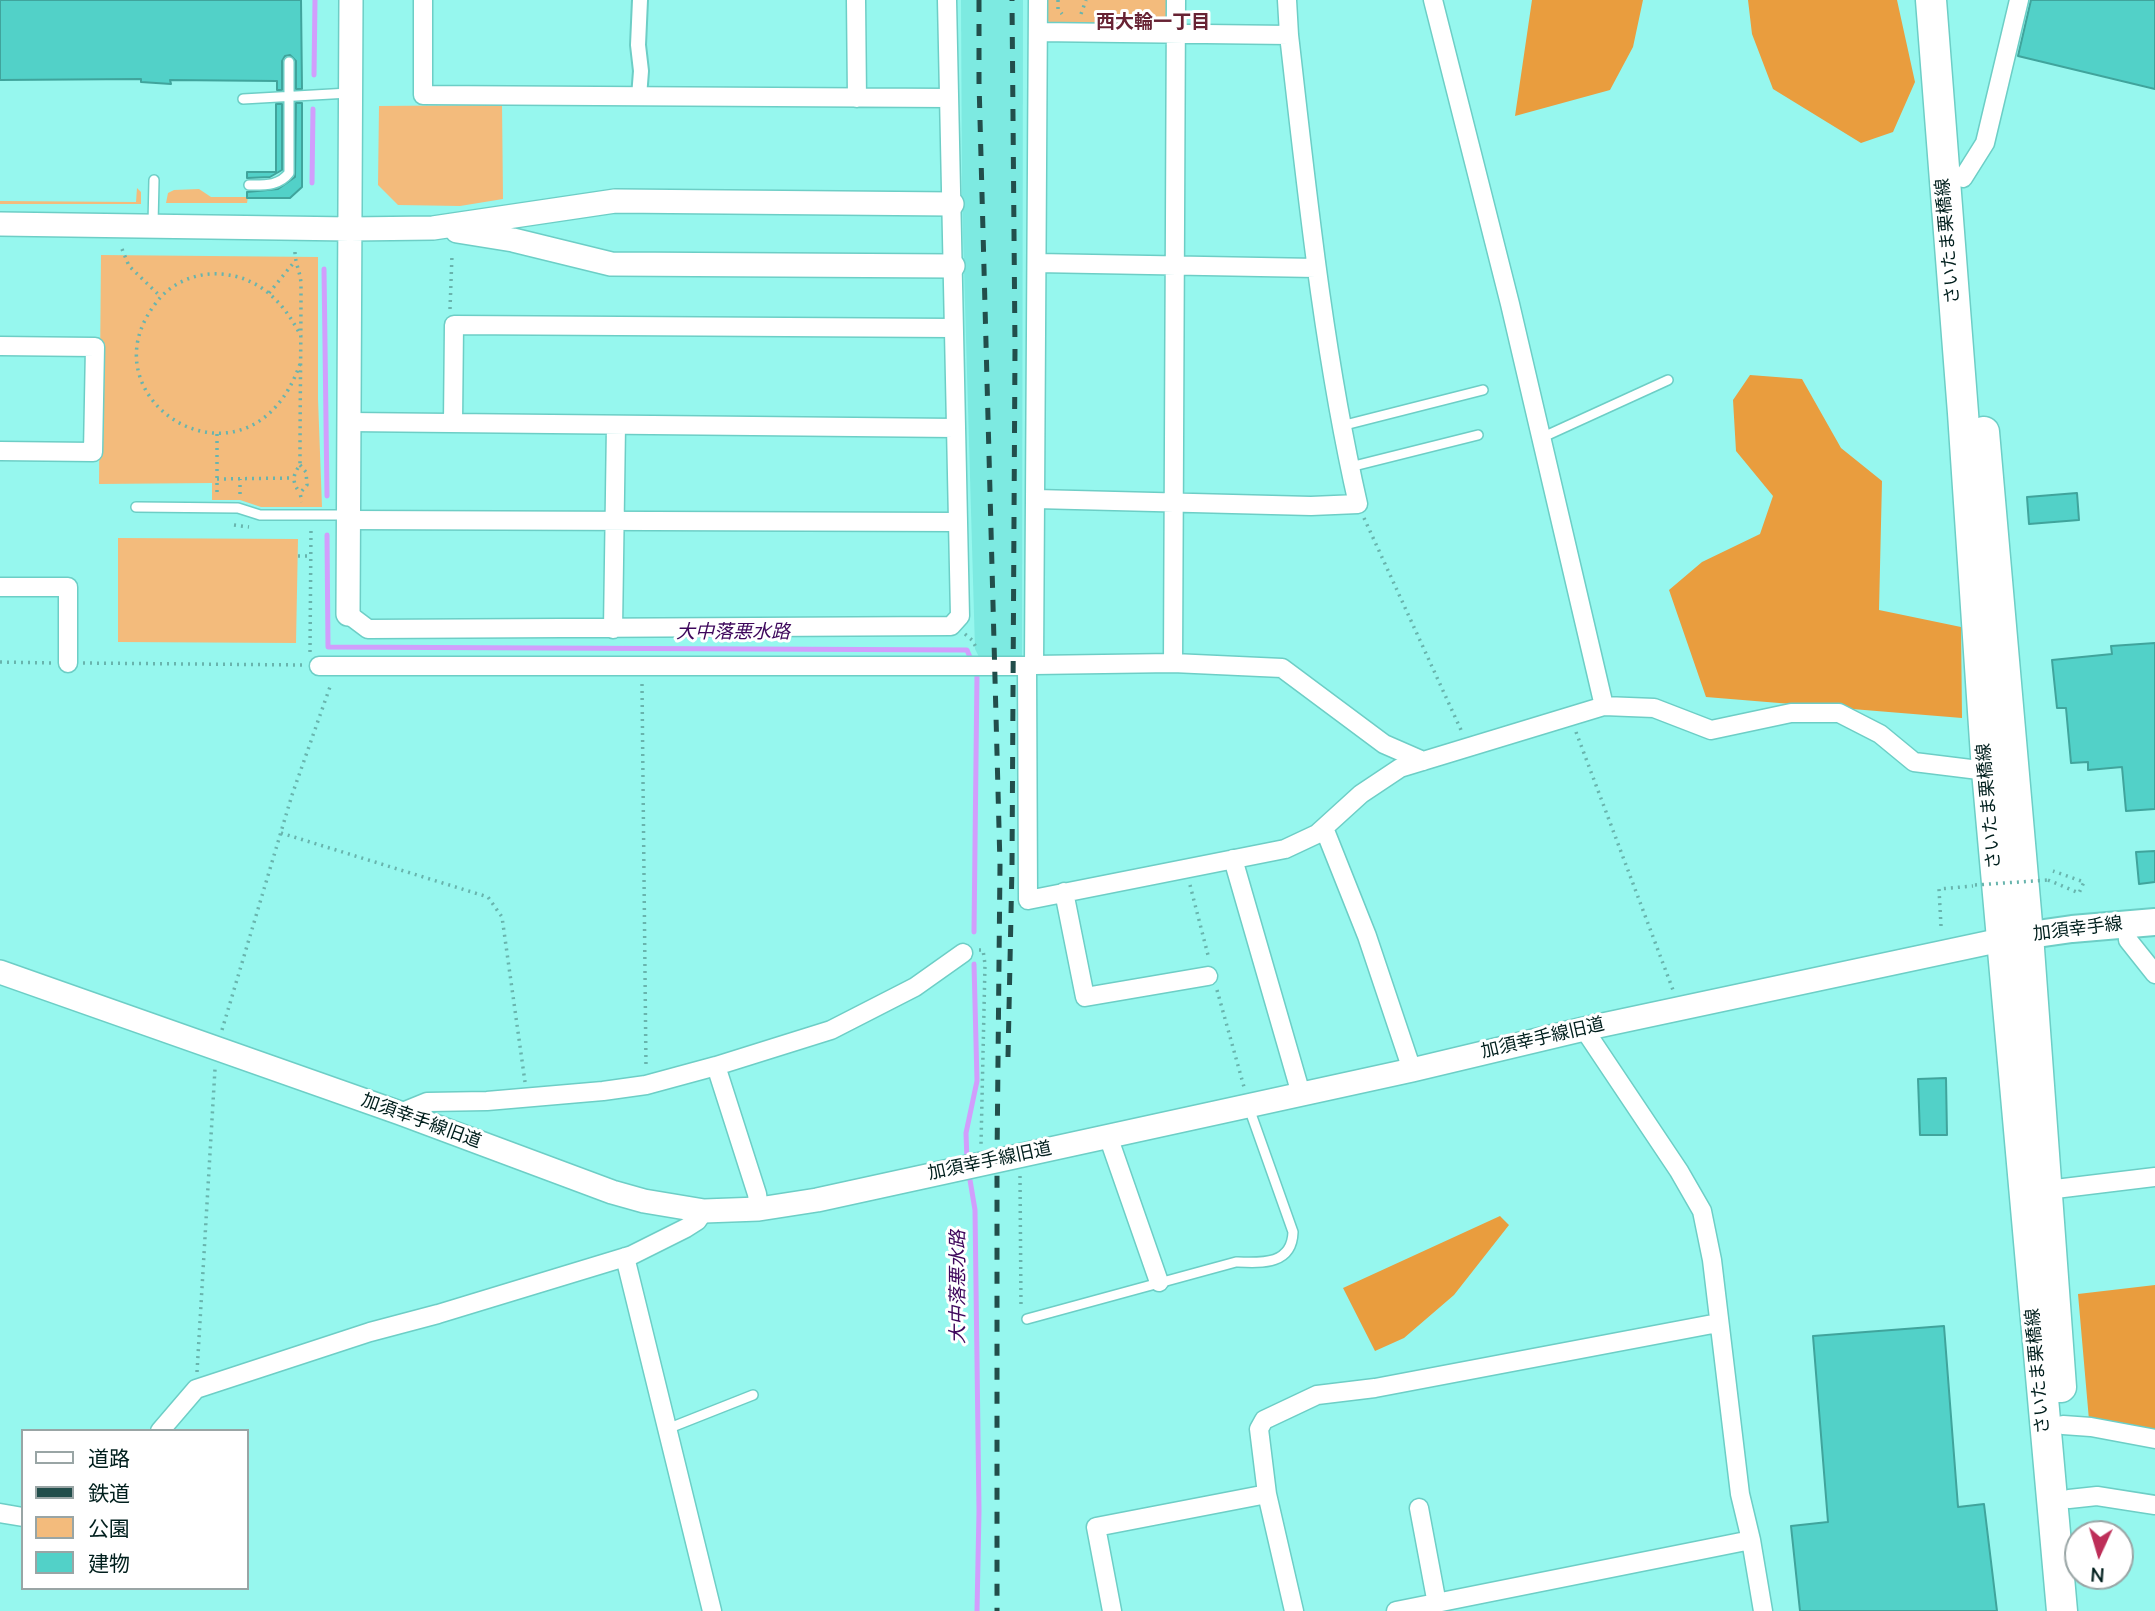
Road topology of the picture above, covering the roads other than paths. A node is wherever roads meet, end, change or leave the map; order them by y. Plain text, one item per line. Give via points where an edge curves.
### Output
1 (351, 0) edge
2 (423, 0) edge
3 (640, 0) edge
4 (856, 0) edge
5 (947, 0) edge
6 (1038, 0) edge
7 (1176, 0) edge
8 (1287, 0) edge
9 (1433, 0) edge
10 (1931, 0) edge
11 (1950, 0) edge
12 (2019, 0) edge
13 (1038, 32) junction
14 (1175, 34) junction
15 (1289, 35) junction
16 (289, 62) dead end
17 (351, 92) junction
18 (639, 97) junction
19 (948, 98) junction
20 (243, 99) dead end
21 (857, 99) junction
22 (1962, 178) junction
23 (154, 180) dead end
24 (249, 185) dead end
25 (952, 204) junction
26 (0, 224) edge
27 (153, 225) junction
28 (433, 228) junction
29 (350, 229) junction
30 (1037, 263) junction
31 (1175, 265) junction
32 (953, 266) junction
33 (1316, 268) junction
34 (952, 328) junction
35 (0, 346) edge
36 (1668, 380) dead end
37 (1483, 390) dead end
38 (349, 422) junction
39 (453, 422) junction
40 (616, 425) junction
41 (1341, 426) junction
42 (955, 428) junction
43 (1478, 435) dead end
44 (1541, 438) junction
45 (0, 451) edge
46 (1349, 467) junction
47 (1036, 499) junction
48 (1174, 503) junction
49 (136, 508) dead end
50 (348, 517) junction
51 (615, 522) junction
52 (957, 522) junction
53 (0, 587) edge
54 (348, 614) joint
55 (613, 629) junction
56 (68, 663) road end
57 (1174, 663) junction
58 (314, 666) road end
59 (1030, 666) junction
60 (1604, 706) junction
61 (1423, 761) junction
62 (1987, 771) junction
63 (1324, 828) junction
64 (1233, 859) junction
65 (1064, 892) junction
66 (2155, 922) edge
67 (2127, 923) junction
68 (2014, 937) junction
69 (963, 953) road end
70 (0, 972) edge
71 (2155, 974) edge
72 (1208, 976) dead end
73 (1584, 1029) junction
74 (716, 1066) junction
75 (1412, 1070) junction
76 (1301, 1094) junction
77 (1249, 1106) junction
78 (400, 1113) junction
79 (1108, 1136) junction
80 (2155, 1177) edge
81 (2047, 1190) junction
82 (760, 1209) junction
83 (704, 1211) junction
84 (625, 1257) junction
85 (1159, 1282) junction
86 (1027, 1319) road end
87 (1718, 1323) junction
88 (753, 1395) dead end
89 (2063, 1425) junction
90 (162, 1429) edge
91 (667, 1429) junction
92 (2155, 1439) edge
93 (1266, 1494) junction
94 (2069, 1499) junction
95 (2155, 1505) edge
96 (1419, 1508) dead end
97 (0, 1513) edge
98 (21, 1517) edge
99 (2071, 1520) edge
100 (1751, 1540) junction
101 (2080, 1590) edge
102 (1437, 1604) junction
103 (712, 1611) edge
104 (1112, 1611) edge
105 (1294, 1611) edge
106 (1396, 1611) edge
107 (1763, 1611) edge
108 (2062, 1611) edge
109 (2082, 1611) edge

1 - 17 street
2 - 18 street via 423,95
3 - 18 street
4 - 21 street
5 - 19 street
6 - 13 street
7 - 14 street
8 - 15 street
9 - 44 street
10 - 62 main road, さいたま栗橋線
11 - 22 main road, さいたま栗橋線
12 - 22 street via 1985,143
13 - 14 street
13 - 30 street
14 - 15 street
14 - 31 street
15 - 33 street
16 - 24 lane via 289,173 272,184
17 - 20 lane
17 - 29 street
18 - 21 street
19 - 21 street
19 - 25 street
22 - 68 main road, さいたま栗橋線
23 - 27 lane
25 - 28 street via 615,201
25 - 32 street
26 - 27 street
27 - 29 street
28 - 29 street
28 - 32 street via 513,240 611,264
29 - 38 street
30 - 31 street
30 - 47 street
31 - 33 street
31 - 48 street
32 - 34 street
33 - 41 street
34 - 39 street via 454,325
34 - 42 street
35 - 45 street via 95,347 93,452
36 - 44 lane
37 - 41 lane
38 - 39 street
38 - 50 street
39 - 40 street
40 - 42 street
40 - 51 street
41 - 46 street
42 - 52 street
43 - 46 lane
44 - 60 street
46 - 48 street via 1358,505
47 - 48 street
47 - 59 street
48 - 57 street
49 - 50 lane via 238,508 260,515
50 - 51 street
50 - 54 street
51 - 52 street
51 - 55 street
52 - 55 street via 960,617 951,626
53 - 56 street via 68,587
54 - 55 street via 368,629
57 - 59 street
57 - 61 street via 1282,668 1384,744
58 - 59 street
59 - 65 street via 1028,900
60 - 61 street
60 - 62 street via 1654,708 1711,730 1791,713 1839,713 1880,734 1914,762
61 - 63 street via 1400,768
62 - 68 main road, さいたま栗橋線
63 - 64 street via 1285,849
63 - 75 street via 1367,936
64 - 65 street
64 - 76 street
65 - 72 street via 1085,997
66 - 67 main road, 加須幸手線
67 - 68 main road, 加須幸手線
67 - 71 street via 2129,940
68 - 73 street, 加須幸手線旧道
68 - 81 main road, さいたま栗橋線
68 - 108 main road, さいたま栗橋線
69 - 74 street via 915,987 831,1030
70 - 78 street, 加須幸手線旧道
73 - 75 street, 加須幸手線旧道
73 - 87 street via 1702,1211
74 - 78 street via 603,1091 427,1102
74 - 82 street
75 - 76 street, 加須幸手線旧道
76 - 77 street, 加須幸手線旧道
77 - 79 street, 加須幸手線旧道
77 - 85 lane via 1293,1232 1289,1250 1280,1258 1236,1262
78 - 83 street, 加須幸手線旧道 via 612,1192
79 - 82 street, 加須幸手線旧道
79 - 85 street
80 - 81 street
81 - 89 main road, さいたま栗橋線
82 - 83 street, 加須幸手線旧道
83 - 84 street via 686,1228
84 - 90 street via 196,1389
84 - 91 street
85 - 86 lane
87 - 93 street via 1317,1395 1264,1420 1259,1429
87 - 100 street via 1740,1494
88 - 91 lane
89 - 92 street
89 - 94 main road, さいたま栗橋線
91 - 103 street
93 - 104 street via 1096,1527
93 - 105 street
94 - 95 street via 2097,1496
94 - 99 main road, さいたま栗橋線
96 - 102 street
97 - 98 street
100 - 102 street
100 - 107 street
101 - 109 main road, さいたま栗橋線
102 - 106 street

